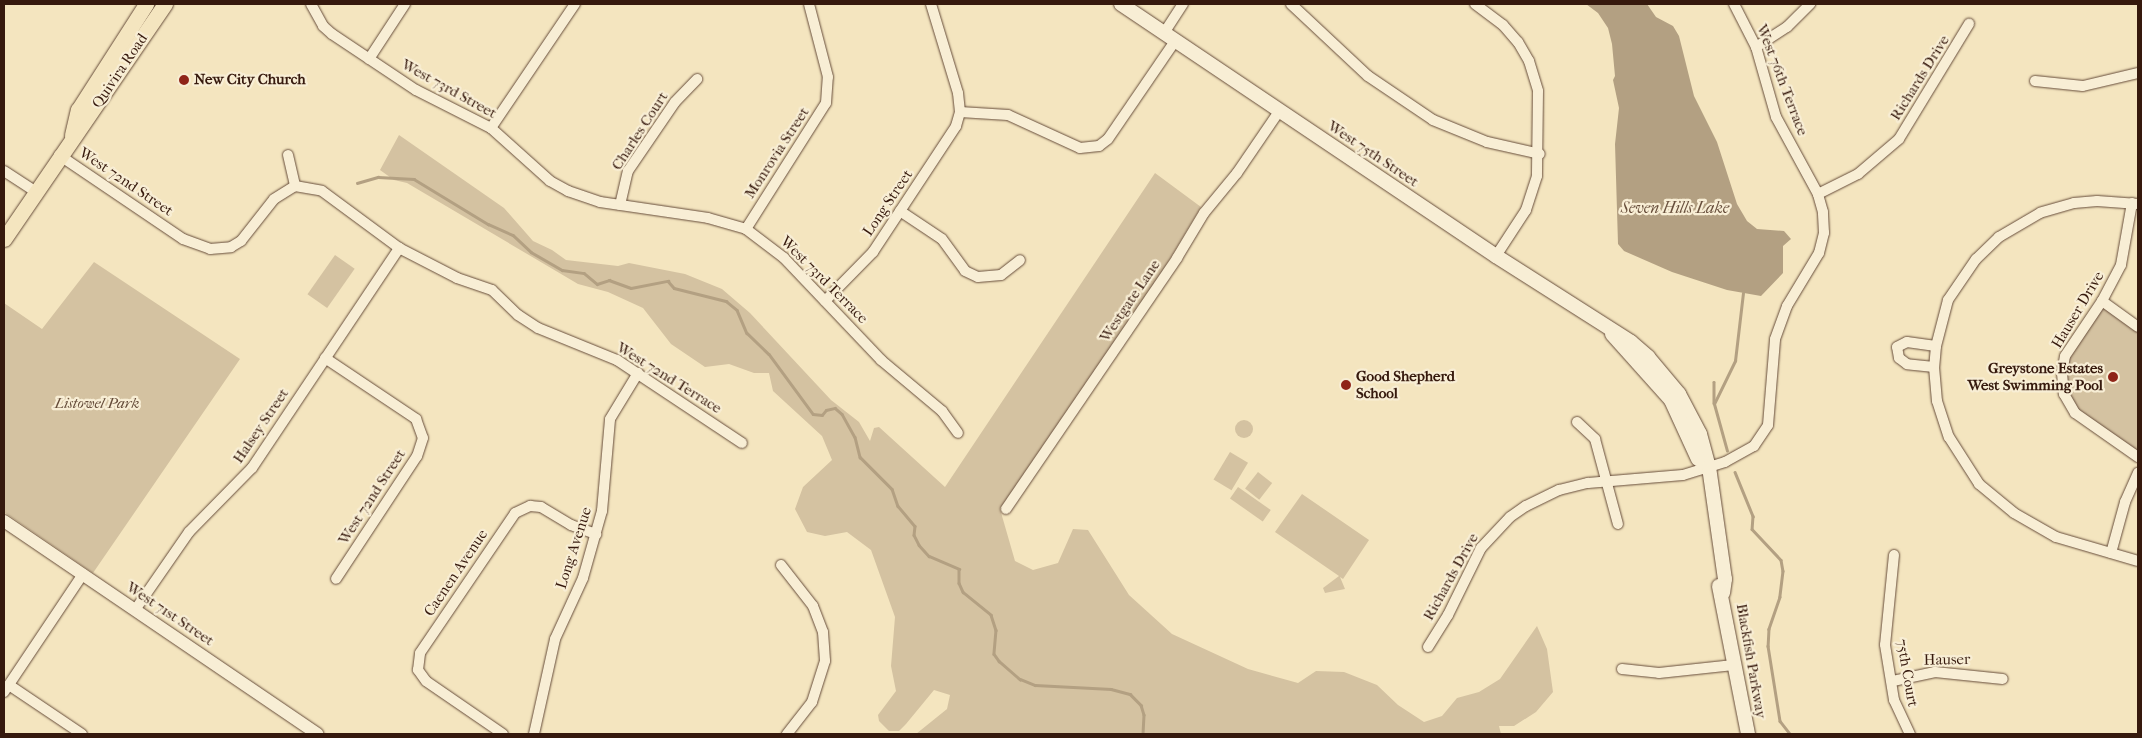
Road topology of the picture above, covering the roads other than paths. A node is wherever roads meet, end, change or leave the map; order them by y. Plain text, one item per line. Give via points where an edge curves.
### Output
1 (146, 4) edge
2 (164, 4) edge
3 (311, 4) edge
4 (405, 4) edge
5 (575, 4) edge
6 (809, 4) edge
7 (931, 4) edge
8 (1121, 4) edge
9 (1183, 4) edge
10 (1291, 4) edge
11 (1475, 4) edge
12 (1734, 4) edge
13 (1810, 4) edge
14 (1970, 24) dead end
15 (1170, 37) junction
16 (1756, 47) junction
17 (369, 59) junction
18 (2138, 73) edge
19 (697, 79) dead end
20 (2035, 81) dead end
21 (1280, 110) junction
22 (960, 112) junction
23 (490, 128) junction
24 (72, 136) junction
25 (1540, 154) junction
26 (60, 155) junction
27 (288, 155) dead end
28 (528, 162) joint
29 (4, 171) edge
30 (295, 186) junction
31 (36, 192) junction
32 (1818, 194) junction
33 (2135, 204) edge
34 (620, 205) junction
35 (900, 211) junction
36 (746, 229) junction
37 (4, 239) edge
38 (399, 248) junction
39 (1496, 256) junction
40 (1020, 260) dead end
41 (824, 301) junction
42 (2102, 301) junction
43 (2138, 327) edge
44 (1936, 346) junction
45 (325, 358) junction
46 (1934, 367) junction
47 (638, 373) junction
48 (1577, 422) dead end
49 (958, 433) dead end
50 (742, 443) dead end
51 (2138, 457) edge
52 (1705, 468) junction
53 (2138, 473) edge
54 (1606, 483) junction
55 (1006, 509) dead end
56 (4, 521) edge
57 (1618, 524) dead end
58 (596, 534) junction
59 (2111, 553) junction
60 (1894, 555) dead end
61 (2138, 561) edge
62 (781, 564) dead end
63 (83, 574) junction
64 (336, 579) dead end
65 (135, 610) junction
66 (1428, 647) dead end
67 (1734, 665) junction
68 (1622, 669) dead end
69 (2002, 678) dead end
70 (1893, 680) junction
71 (6, 688) edge
72 (82, 734) edge
73 (318, 734) edge
74 (503, 734) edge
75 (534, 734) edge
76 (787, 734) edge
77 (1748, 734) edge
78 (1910, 734) edge

1 - 24 main road, Quivira Road via 78,110
2 - 24 main road, Quivira Road via 88,120
3 - 17 street, West 73rd Street via 323,26
4 - 17 street
5 - 23 street
6 - 36 street, Monrovia Street via 828,77 826,103
7 - 22 street via 958,93
8 - 15 main road, West 75th Street
9 - 15 street
10 - 25 street via 1368,76 1433,120 1487,142
11 - 25 street via 1507,29 1529,61 1538,91
12 - 16 street, West 76th Terrace
13 - 16 street via 1787,28
14 - 32 street, Richards Drive via 1899,139 1858,174
15 - 21 main road, West 75th Street
15 - 22 street via 1108,140 1099,146 1080,148 1008,115
16 - 32 street, West 76th Terrace via 1776,117
17 - 23 street, West 73rd Street via 416,90
18 - 20 street via 2083,86
19 - 34 street, Charles Court via 675,102 628,172
21 - 39 main road, West 75th Street
21 - 55 street, Westgate Lane via 1237,173 1204,213 1177,258
22 - 35 street, Long Street via 947,142
23 - 28 street, West 73rd Street
24 - 26 main road, Quivira Road
25 - 39 street via 1526,210
26 - 30 street, West 72nd Street via 183,239 210,249 231,247 251,232 274,199
26 - 31 main road, Quivira Road
27 - 30 street
28 - 34 street, West 73rd Terrace via 568,191
29 - 31 street
30 - 38 street, West 72nd Terrace via 322,191
31 - 37 main road, Quivira Road
32 - 52 street, West 76th Terrace via 1824,212 1824,233 1819,253 1787,306 1775,339 1768,425 1754,446 1742,455
33 - 42 street, Hauser Drive via 2121,265
33 - 44 street via 2074,203 2040,213 1999,237 1976,258 1957,285 1942,318
34 - 36 street, West 73rd Terrace via 708,218
35 - 40 street via 942,239 965,271 978,277 1001,275
35 - 41 street, Long Street via 873,252
36 - 41 street, West 73rd Terrace via 784,258
38 - 45 street, Halsey Street
38 - 47 street, West 72nd Terrace via 457,278 492,290 530,324 617,360
39 - 52 main road, West 75th Street via 1631,342 1670,382 1694,421
41 - 49 street, West 73rd Terrace via 881,360 942,411
42 - 43 street
42 - 51 street, Hauser Drive via 2065,356 2062,374 2064,394 2081,420
44 - 46 street
44 - 46 street via 1906,342 1897,347 1899,358 1907,364
45 - 64 street, West 72nd Street via 410,414 421,428 423,438 417,456
45 - 65 street, Halsey Street via 252,468 189,532
46 - 59 street via 1937,401 1949,437 1979,484 1997,501 2035,526 2077,545
47 - 50 street, West 72nd Terrace
47 - 58 street, Long Avenue via 610,419 606,493
48 - 54 street via 1595,439
52 - 54 street, Richards Drive via 1683,475
52 - 67 main road, Blackfish Parkway via 1725,579 1723,593
53 - 59 street via 2125,502
54 - 57 street
54 - 66 street, Richards Drive via 1588,483 1559,490 1510,517 1481,548 1448,615
56 - 63 street, West 71st Street
58 - 74 street, Caenen Avenue via 571,525 541,507 514,513 420,653 418,670 426,681
58 - 75 street, Long Avenue via 583,578 555,639
59 - 61 street
60 - 70 street, 75th Court via 1885,645
62 - 76 street via 814,606 823,632 825,662 812,702
63 - 65 street, West 71st Street
63 - 71 street
65 - 73 street, West 71st Street
67 - 68 street via 1659,673
67 - 77 main road, Blackfish Parkway
69 - 70 street, Hauser via 1936,672
70 - 78 street, 75th Court via 1894,700
71 - 72 street

